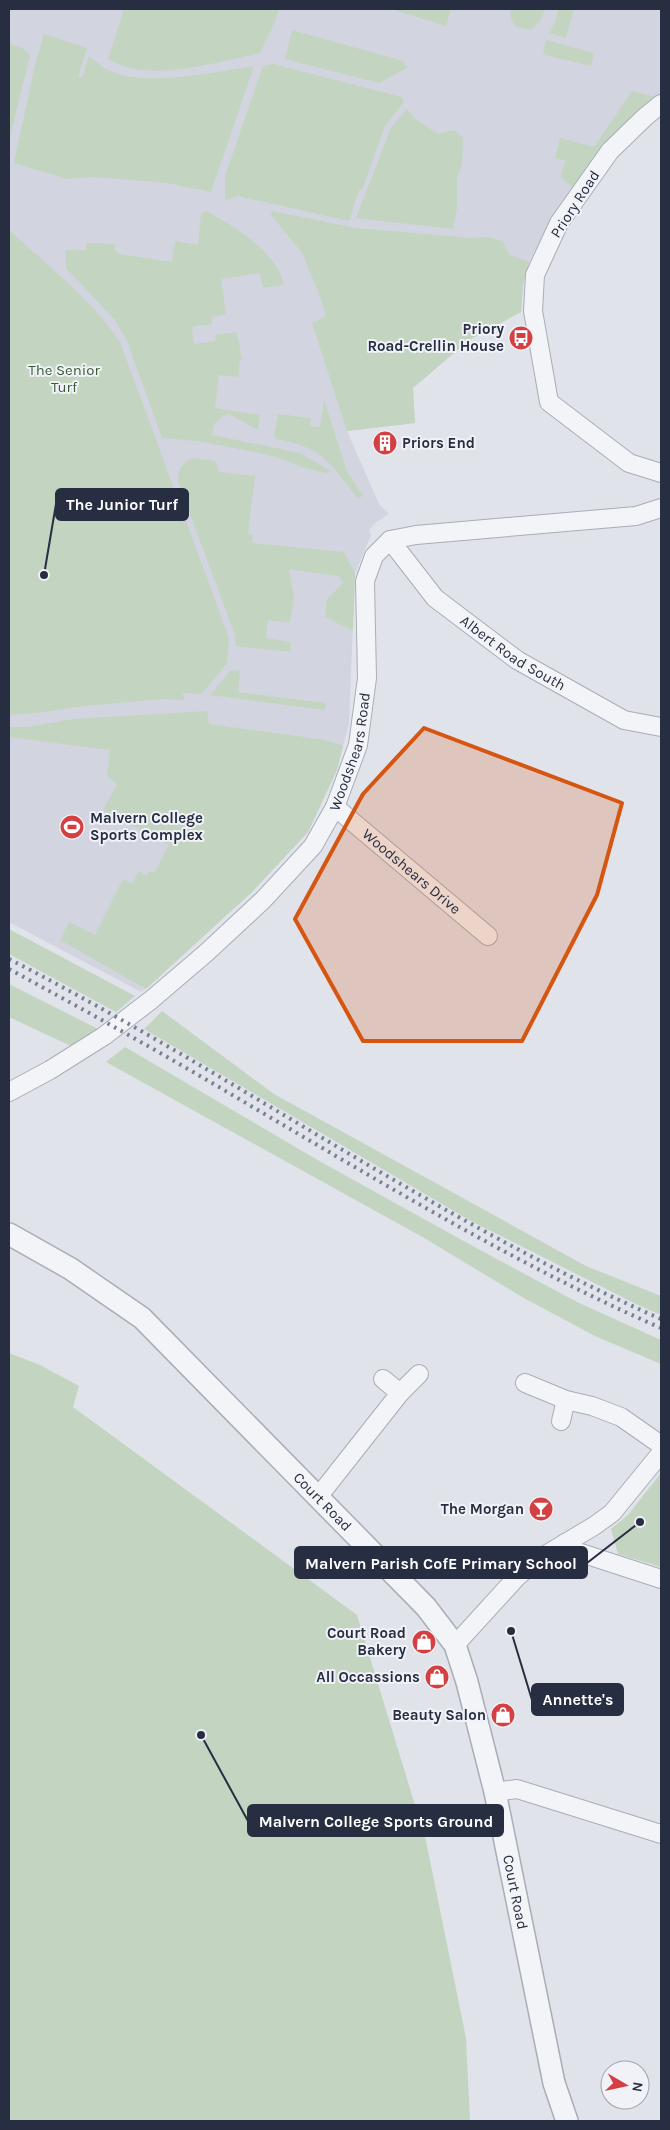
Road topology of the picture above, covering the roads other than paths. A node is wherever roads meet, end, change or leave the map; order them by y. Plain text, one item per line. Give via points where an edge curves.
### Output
1 (661, 104) edge
2 (661, 473) edge
3 (661, 508) edge
4 (390, 540) junction
5 (661, 727) edge
6 (334, 807) junction
7 (488, 936) dead end
8 (9, 1092) edge
9 (9, 1234) edge
10 (419, 1374) dead end
11 (383, 1379) dead end
12 (525, 1383) dead end
13 (400, 1393) junction
14 (566, 1400) junction
15 (561, 1421) dead end
16 (661, 1445) edge
17 (661, 1453) edge
18 (318, 1497) junction
19 (565, 1543) junction
20 (661, 1579) edge
21 (455, 1645) junction
22 (495, 1792) junction
23 (661, 1834) edge
24 (567, 2121) edge

1 - 2 street, Priory Road via 613,148 559,224 535,275 533,311 549,402 629,463
3 - 4 street via 636,516
4 - 5 street, Albert Road South via 435,598 517,660 624,720
4 - 6 street, Woodshears Road via 374,556 365,581 367,678 362,724 358,745
6 - 7 street, Woodshears Drive
6 - 8 street, Woodshears Road via 313,846 263,900 206,953 104,1036
9 - 18 street, Court Road via 71,1269 142,1318
10 - 13 street
11 - 13 street
12 - 14 street
13 - 18 street
14 - 15 street
14 - 16 street via 621,1417
17 - 19 street via 612,1513
18 - 21 street, Court Road via 426,1607
19 - 20 street via 578,1552
19 - 21 street via 517,1577
21 - 22 street, Court Road
22 - 23 street via 517,1789
22 - 24 street, Court Road via 554,2083

